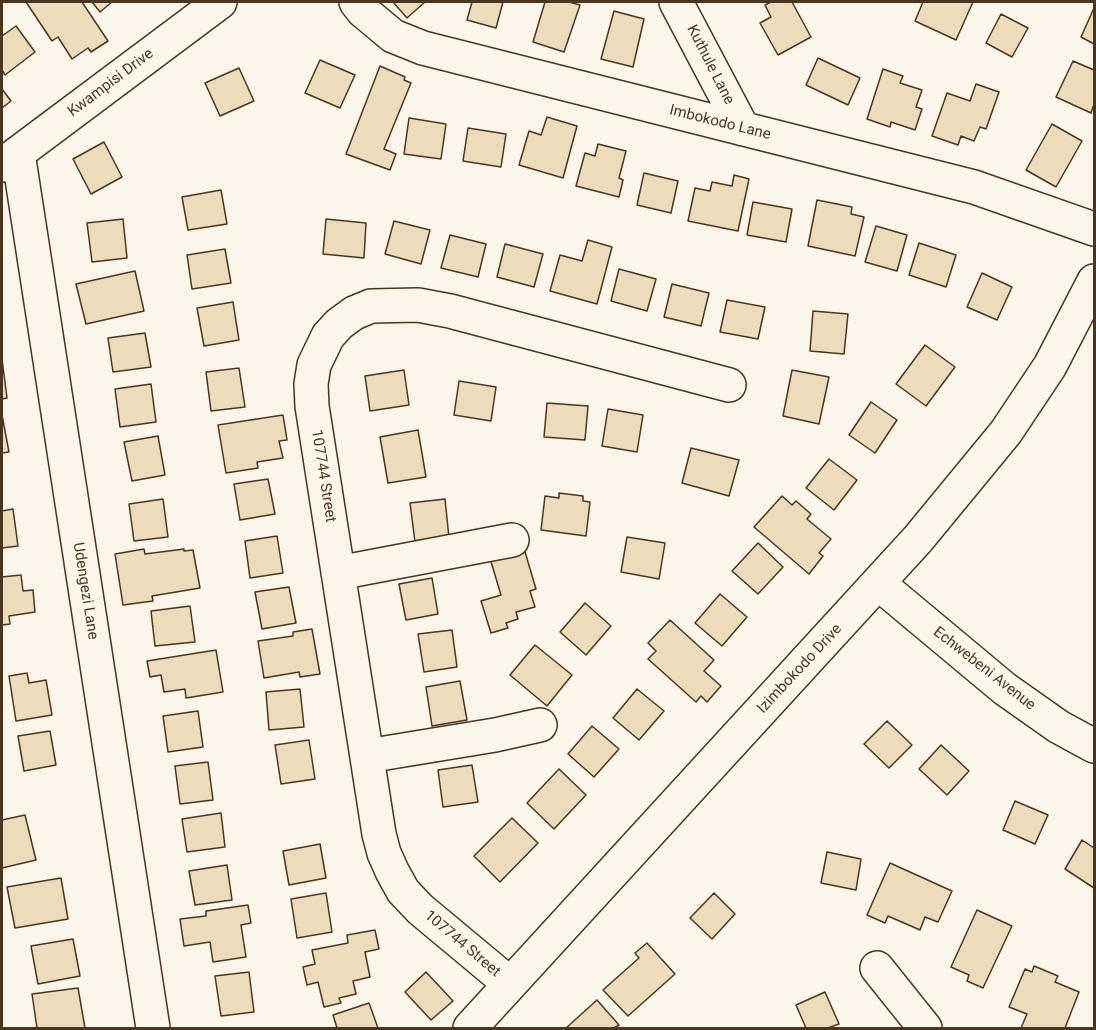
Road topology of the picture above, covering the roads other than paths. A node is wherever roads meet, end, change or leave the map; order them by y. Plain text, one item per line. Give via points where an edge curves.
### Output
1 (220, 2) edge
2 (356, 2) edge
3 (676, 2) edge
4 (743, 129) junction
5 (10, 159) edge
6 (1095, 229) edge
7 (1095, 281) edge
8 (729, 386) dead end
9 (512, 540) dead end
10 (338, 573) junction
11 (878, 584) junction
12 (540, 725) dead end
13 (1095, 746) edge
14 (367, 756) junction
15 (877, 968) dead end
16 (510, 984) junction
17 (153, 1029) edge
18 (470, 1029) edge
19 (925, 1029) edge

1 - 5 street, Kwampisi Drive
2 - 4 street, Imbokodo Lane via 393,36 423,48
3 - 4 street, Kuthule Lane
4 - 6 street, Imbokodo Lane via 974,187
5 - 17 street, Udengezi Lane
7 - 11 street, Izimbokodo Drive via 1050,366 1006,432
8 - 10 street, 107744 Street via 418,305 371,306 354,313 328,336 314,365 311,384
9 - 10 street
10 - 14 street, 107744 Street
11 - 13 street, Echwebeni Avenue via 1005,688 1059,727
11 - 16 street, Izimbokodo Drive
12 - 14 street
14 - 16 street, 107744 Street via 384,853 403,891
15 - 19 street
16 - 18 street, Izimbokodo Drive

